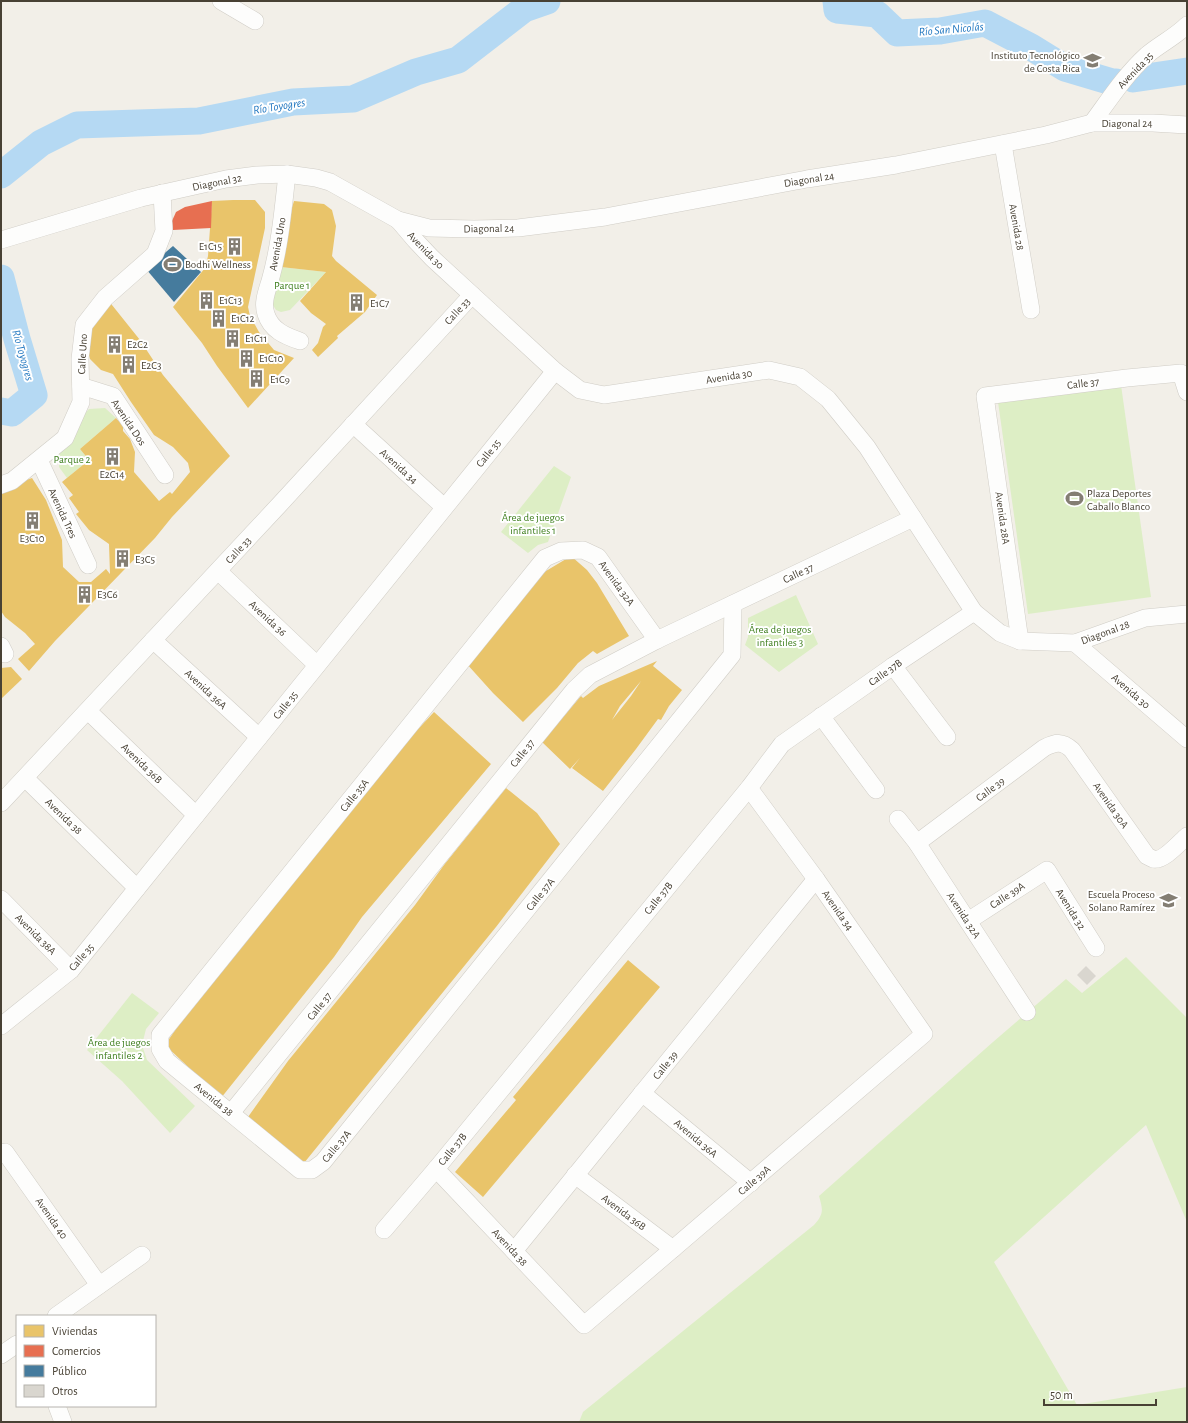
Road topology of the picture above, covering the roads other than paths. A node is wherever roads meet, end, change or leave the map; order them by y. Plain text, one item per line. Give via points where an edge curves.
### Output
1 (221, 1) edge
2 (255, 21) dead end
3 (1187, 25) edge
4 (1092, 123) junction
5 (1187, 125) edge
6 (1002, 144) junction
7 (287, 174) junction
8 (162, 193) junction
9 (398, 220) junction
10 (429, 228) joint
11 (4, 239) edge
12 (472, 295) junction
13 (1031, 310) dead end
14 (300, 341) dead end
15 (555, 371) junction
16 (81, 386) junction
17 (1187, 392) edge
18 (985, 396) joint
19 (353, 424) junction
20 (39, 460) junction
21 (165, 475) dead end
22 (1, 486) edge
23 (444, 507) junction
24 (913, 518) junction
25 (561, 551) joint
26 (88, 565) dead end
27 (218, 571) junction
28 (733, 604) junction
29 (974, 612) junction
30 (1187, 614) edge
31 (1000, 633) joint
32 (153, 640) junction
33 (657, 640) junction
34 (1020, 641) junction
35 (1075, 643) junction
36 (317, 665) junction
37 (893, 666) junction
38 (88, 710) junction
39 (822, 716) junction
40 (259, 737) junction
41 (947, 737) dead end
42 (1187, 739) edge
43 (1066, 744) joint
44 (25, 778) junction
45 (749, 788) junction
46 (876, 790) dead end
47 (1, 803) edge
48 (196, 815) junction
49 (898, 819) dead end
50 (1187, 836) edge
51 (917, 843) junction
52 (1047, 870) joint
53 (816, 880) junction
54 (137, 888) junction
55 (1, 899) edge
56 (968, 921) junction
57 (1096, 948) dead end
58 (71, 970) junction
59 (1028, 1012) dead end
60 (1, 1026) edge
61 (924, 1034) joint
62 (160, 1049) joint
63 (642, 1093) junction
64 (232, 1113) junction
65 (5, 1152) dead end
66 (436, 1169) junction
67 (312, 1170) joint
68 (575, 1176) junction
69 (751, 1183) junction
70 (384, 1230) dead end
71 (673, 1249) junction
72 (514, 1251) junction
73 (142, 1255) dead end
74 (99, 1285) junction
75 (57, 1315) edge
76 (584, 1325) joint
77 (16, 1345) edge
78 (1, 1356) edge
79 (57, 1407) edge
80 (63, 1422) edge

1 - 2 street
3 - 4 street, Avenida 35 via 1147,55 1120,84
4 - 5 street, Diagonal 24
4 - 6 street, Diagonal 24
6 - 10 street, Diagonal 24 via 605,217 518,228
6 - 13 street, Avenida 28
7 - 8 street, Diagonal 32 via 257,175
7 - 9 street, Diagonal 32 via 330,182
7 - 14 street, Avenida Uno via 277,258 265,300 265,312 271,324 284,336
8 - 11 street, Diagonal 32
8 - 16 street, Calle Uno via 164,231 155,254 105,298 84,325 80,359
9 - 10 street, Diagonal 32
9 - 12 street, Avenida 30 via 432,258
12 - 15 street, Avenida 30
12 - 19 street, Calle 33
15 - 23 street, Calle 35
15 - 24 street, Avenida 30 via 580,390 604,396 769,370 800,377 828,399 862,441
16 - 20 street, Calle Uno via 81,402 65,438
16 - 21 street, Avenida Dos via 113,396
17 - 18 street, Calle 37 via 1181,373
18 - 34 street, Avenida 28A
19 - 23 street, Avenida 34
19 - 27 street, Calle 33
20 - 22 street, Calle Uno via 12,482
20 - 26 street, Avenida Tres
23 - 36 street, Calle 35
24 - 28 street, Calle 37
24 - 29 street, Avenida 30
25 - 33 street, Avenida 32A via 584,550 598,557
25 - 62 street, Calle 35A via 545,558 160,1035
27 - 32 street, Calle 33
27 - 36 street, Avenida 36
28 - 33 street, Calle 37
28 - 67 street, Calle 37A via 732,656 323,1162
29 - 31 street, Avenida 30
29 - 37 street, Calle 37B
30 - 35 street, Diagonal 28 via 1146,618
31 - 34 street, Diagonal 28
32 - 38 street, Calle 33
32 - 40 street, Avenida 36A
33 - 64 street, Calle 37 via 590,675 574,690
34 - 35 street, Diagonal 28
35 - 42 street, Avenida 30
36 - 40 street, Calle 35
37 - 39 street, Calle 37B
37 - 41 street
38 - 44 street, Calle 33
38 - 48 street, Avenida 36B
39 - 45 street, Calle 37B via 782,744
39 - 46 street
40 - 48 street, Calle 35
43 - 50 street, Avenida 30A via 1147,856 1160,858
43 - 51 street, Calle 39 via 1052,744 1044,748
44 - 47 street, Calle 33
44 - 54 street, Avenida 38
45 - 53 street, Avenida 34
45 - 66 street, Calle 37B
48 - 54 street, Calle 35
49 - 51 street, Avenida 32A
51 - 56 street, Avenida 32A
52 - 56 street, Calle 39A
52 - 57 street, Avenida 32
53 - 61 street, Avenida 34
53 - 63 street, Calle 39
54 - 58 street, Calle 35
55 - 58 street, Avenida 38A
56 - 59 street, Avenida 32A
58 - 60 street, Calle 35
61 - 69 street, Calle 39A
62 - 64 street, Avenida 38 via 167,1061
63 - 68 street, Calle 39
63 - 69 street, Avenida 36A
64 - 67 street, Avenida 38 via 300,1170
65 - 74 street, Avenida 40
66 - 70 street, Calle 37B
66 - 72 street, Avenida 38
68 - 71 street, Avenida 36B
68 - 72 street, Calle 39
69 - 71 street, Calle 39A
71 - 76 street, Calle 39A
72 - 76 street, Avenida 38
73 - 74 street
74 - 75 street
77 - 78 street
79 - 80 street

